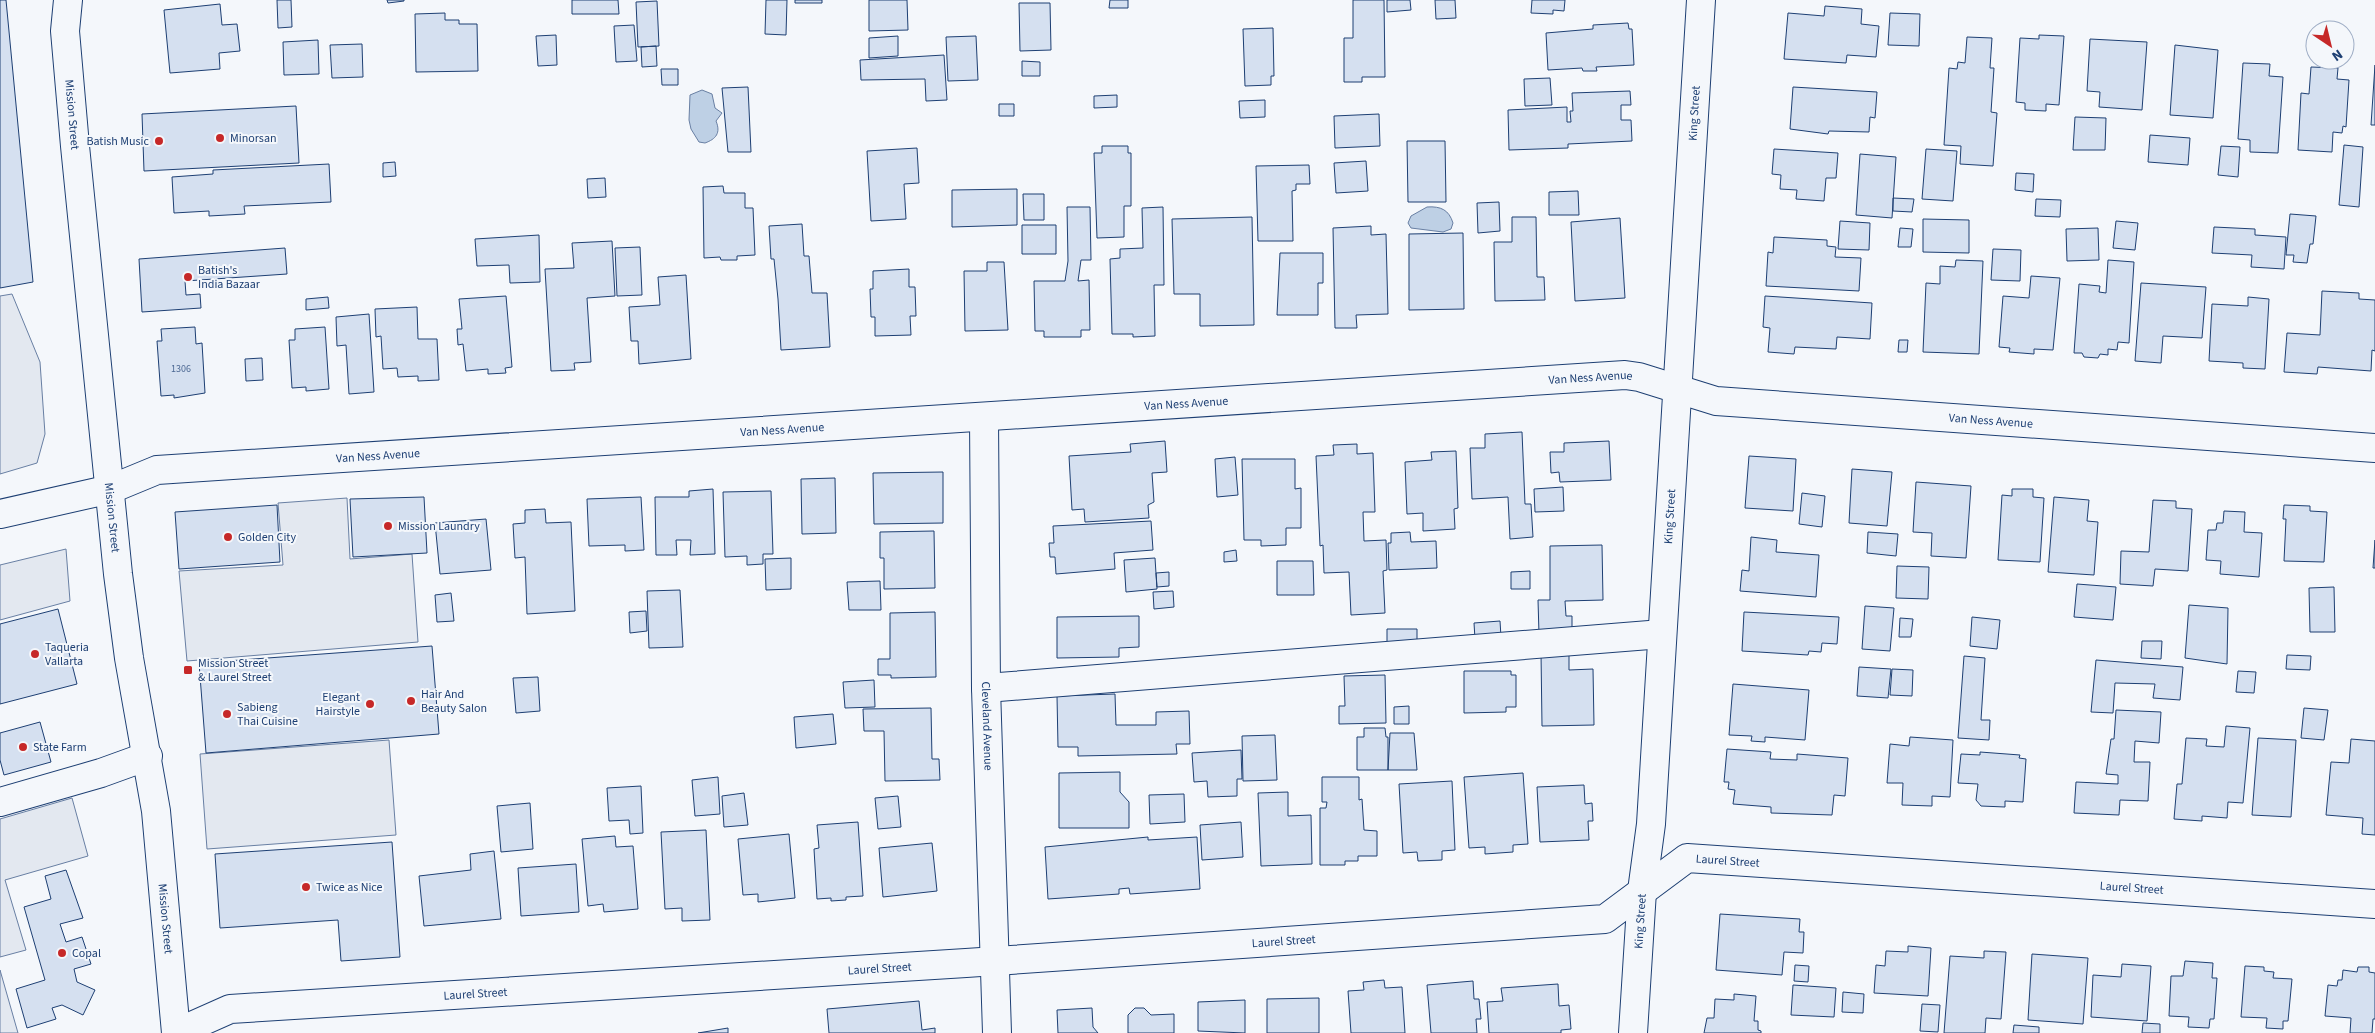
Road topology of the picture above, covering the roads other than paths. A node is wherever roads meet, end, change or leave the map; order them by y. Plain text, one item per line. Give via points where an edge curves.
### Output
1 (68, 0) edge
2 (1701, 0) edge
3 (1678, 388) junction
4 (984, 418) junction
5 (2375, 448) edge
6 (111, 489) junction
7 (0, 514) edge
8 (1662, 634) junction
9 (986, 688) junction
10 (148, 756) junction
11 (0, 802) edge
12 (1642, 891) junction
13 (2375, 904) edge
14 (996, 960) junction
15 (176, 1033) edge
16 (997, 1033) edge
17 (1633, 1033) edge

1 - 6 main road, Mission Street via 65,32 75,146
2 - 3 main road, King Street
3 - 4 main road, Van Ness Avenue via 1625,375
3 - 5 main road, Van Ness Avenue via 1716,401
3 - 8 main road, King Street
4 - 6 main road, Van Ness Avenue via 157,470
4 - 9 main road, Cleveland Avenue
6 - 7 main road, Van Ness Avenue
6 - 10 main road, Mission Street via 129,658
8 - 9 main road
8 - 12 main road, King Street via 1651,824
9 - 14 main road, Cleveland Avenue
10 - 11 main road
10 - 15 main road, Mission Street
12 - 13 main road, Laurel Street via 1687,858
12 - 14 main road, Laurel Street via 1605,919
12 - 17 main road, King Street
14 - 15 main road, Laurel Street via 230,1009
14 - 16 main road, Cleveland Avenue

